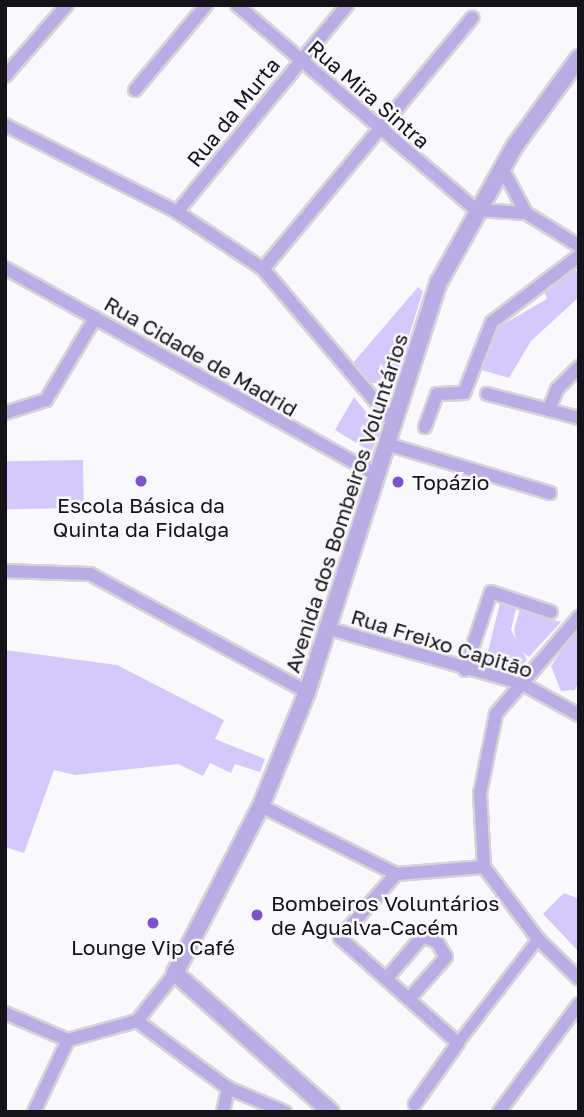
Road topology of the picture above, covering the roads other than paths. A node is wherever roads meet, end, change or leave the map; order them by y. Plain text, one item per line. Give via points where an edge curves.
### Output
1 (67, 5) edge
2 (206, 5) edge
3 (237, 5) edge
4 (347, 5) edge
5 (472, 18) dead end
6 (579, 58) edge
7 (301, 60) junction
8 (5, 76) edge
9 (135, 90) dead end
10 (5, 125) edge
11 (381, 129) junction
12 (502, 168) junction
13 (476, 210) junction
14 (177, 212) junction
15 (526, 212) junction
16 (579, 246) edge
17 (579, 256) edge
18 (5, 268) edge
19 (263, 268) junction
20 (95, 318) junction
21 (579, 367) edge
22 (487, 394) dead end
23 (549, 410) junction
24 (5, 413) edge
25 (579, 418) edge
26 (395, 424) junction
27 (425, 427) dead end
28 (390, 445) junction
29 (378, 476) junction
30 (550, 493) dead end
31 (5, 571) edge
32 (551, 612) dead end
33 (579, 617) edge
34 (330, 629) junction
35 (465, 670) junction
36 (521, 683) junction
37 (307, 692) junction
38 (579, 715) edge
39 (261, 806) junction
40 (484, 867) junction
41 (396, 874) junction
42 (538, 939) junction
43 (175, 974) junction
44 (386, 979) junction
45 (579, 979) edge
46 (409, 999) junction
47 (578, 1008) edge
48 (5, 1013) edge
49 (137, 1021) junction
50 (68, 1040) junction
51 (458, 1043) junction
52 (228, 1088) junction
53 (415, 1104) dead end
54 (34, 1112) edge
55 (223, 1112) edge
56 (285, 1112) edge
57 (331, 1112) edge
58 (499, 1112) edge

1 - 8 street
2 - 9 street
3 - 7 street, Rua Mira Sintra
4 - 7 street, Rua da Murta
5 - 11 street
6 - 12 street, Avenida dos Bombeiros Voluntários
7 - 11 street, Rua Mira Sintra
7 - 14 street, Rua da Murta
10 - 14 street
11 - 13 street, Rua Mira Sintra
11 - 19 street
12 - 13 street, Avenida dos Bombeiros Voluntários
12 - 15 street
13 - 15 street
13 - 26 street, Avenida dos Bombeiros Voluntários via 439,282
14 - 19 street
15 - 16 street
17 - 27 street via 492,322 464,393 437,394
18 - 20 street, Rua Cidade de Madrid
19 - 26 street
20 - 24 street via 46,400
20 - 29 street, Rua Cidade de Madrid
21 - 23 street via 557,389
22 - 23 street
23 - 25 street
26 - 28 street, Avenida dos Bombeiros Voluntários
28 - 29 street, Avenida dos Bombeiros Voluntários
28 - 30 street
29 - 34 street, Avenida dos Bombeiros Voluntários
31 - 37 street via 90,574
32 - 35 street via 491,592
33 - 36 street
34 - 35 street, Rua Freixo Capitão
34 - 37 street, Avenida dos Bombeiros Voluntários
35 - 36 street, Rua Freixo Capitão
36 - 38 street, Rua Freixo Capitão
36 - 40 street via 496,713 487,750 480,793
37 - 39 street, Avenida dos Bombeiros Voluntários
39 - 41 street
39 - 43 street, Avenida dos Bombeiros Voluntários
40 - 41 street
40 - 42 street
41 - 44 street via 340,938
42 - 45 street
42 - 51 street
43 - 49 street
43 - 57 street
44 - 46 street
44 - 46 street via 423,936 437,942 446,957
46 - 51 street
47 - 58 street
48 - 50 street
49 - 50 street
49 - 52 street
50 - 54 street
51 - 53 street
52 - 55 street
52 - 56 street

